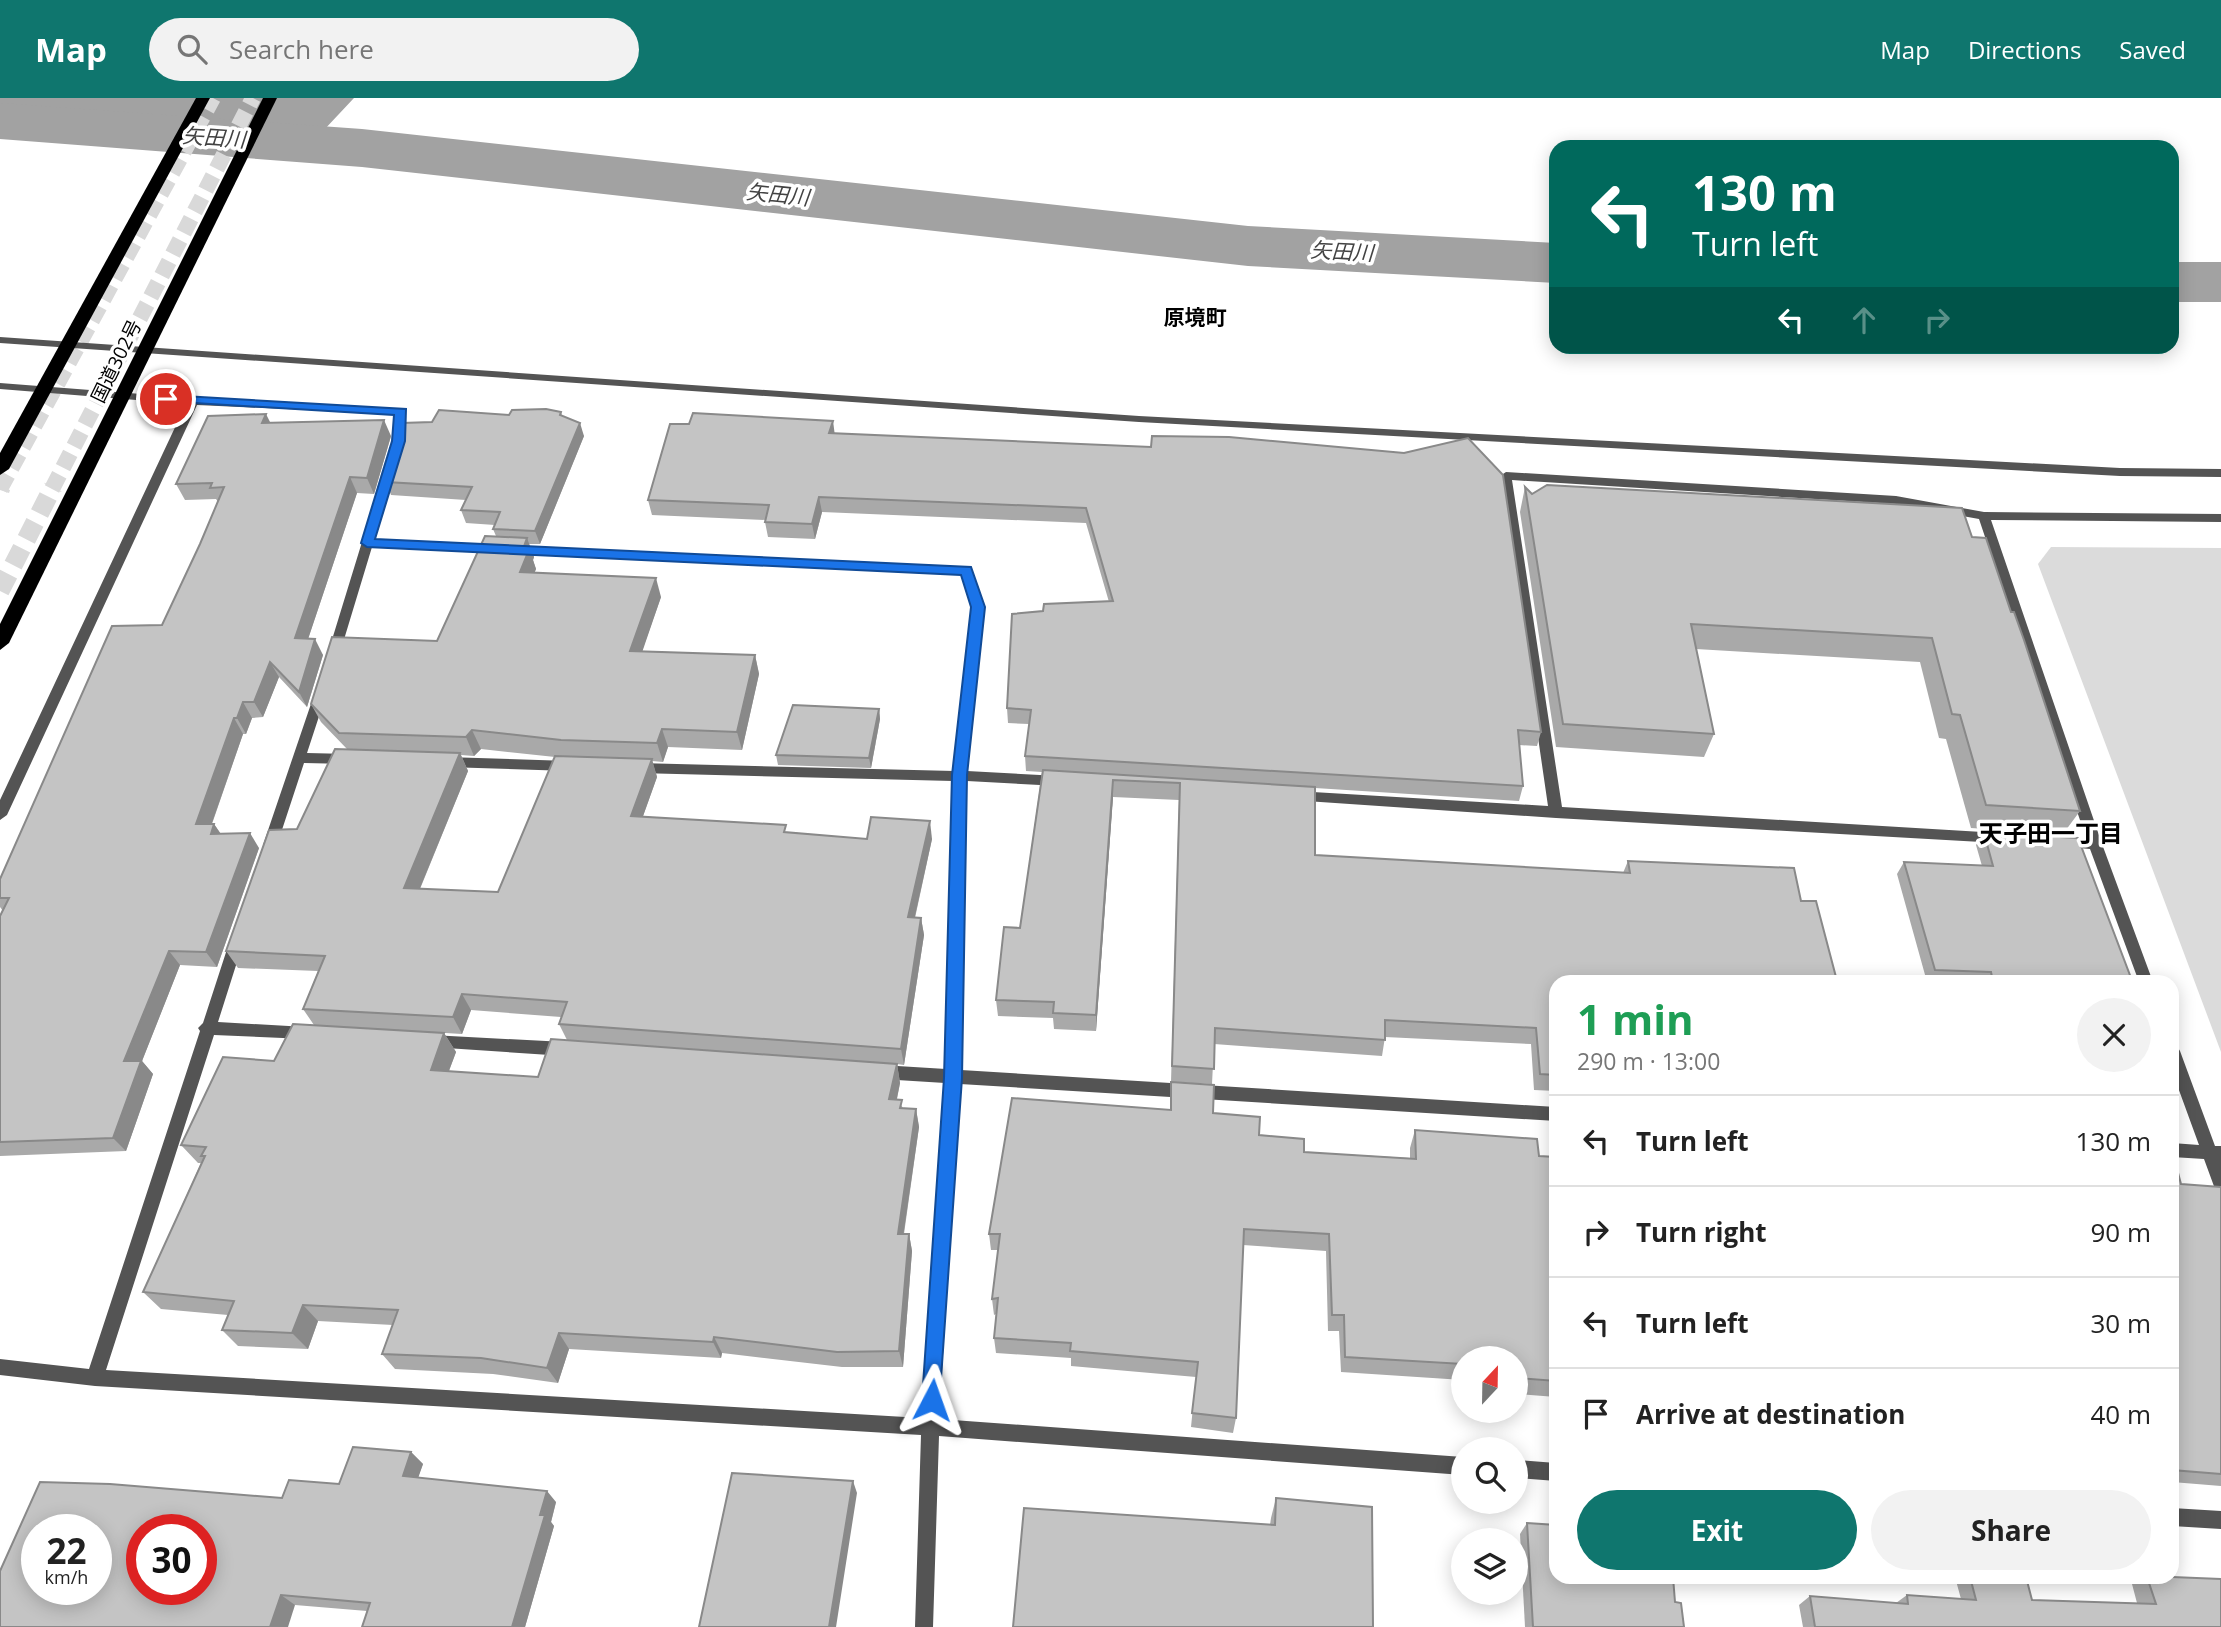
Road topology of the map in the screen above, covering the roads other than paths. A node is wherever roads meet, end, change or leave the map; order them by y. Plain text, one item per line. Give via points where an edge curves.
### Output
1 (204, 98) edge
2 (270, 98) edge
3 (0, 340) edge
4 (0, 386) edge
5 (193, 401) junction
6 (0, 469) edge
7 (2221, 473) edge
8 (1984, 516) junction
9 (2221, 518) edge
10 (367, 543) junction
11 (0, 643) edge
12 (301, 758) junction
13 (370, 760) edge
14 (425, 762) edge
15 (590, 767) edge
16 (617, 768) edge
17 (960, 775) junction
18 (1070, 782) edge
19 (1279, 795) edge
20 (1556, 813) junction
21 (0, 815) edge
22 (2012, 839) edge
23 (2040, 841) edge
24 (2095, 844) junction
25 (265, 860) edge
26 (242, 925) edge
27 (2143, 975) edge
28 (206, 1028) junction
29 (316, 1034) edge
30 (412, 1040) edge
31 (578, 1049) edge
32 (2179, 1068) edge
33 (860, 1070) edge
34 (953, 1078) junction
35 (1549, 1114) edge
36 (2179, 1150) edge
37 (2215, 1153) edge
38 (2221, 1184) edge
39 (0, 1367) edge
40 (95, 1378) junction
41 (930, 1427) junction
42 (1451, 1465) edge
43 (1528, 1470) edge
44 (1549, 1471) edge
45 (2179, 1517) edge
46 (2221, 1520) edge
47 (924, 1627) edge

1 - 6 highway
2 - 11 highway, 国道302号
3 - 7 street via 1139,419 2120,472
4 - 5 street
5 - 10 street via 401,411 399,441
5 - 21 street
8 - 9 street
8 - 20 street via 1896,500 1506,476
8 - 24 street
10 - 12 street
10 - 17 street via 966,570 978,607
12 - 13 street
12 - 25 street
14 - 15 street
16 - 17 street
17 - 18 street
17 - 34 street
19 - 20 street
20 - 22 street
23 - 24 street
24 - 27 street
26 - 28 street
28 - 29 street
28 - 40 street
30 - 31 street
32 - 37 street
33 - 34 street
34 - 35 street
34 - 41 street
36 - 37 street
37 - 38 street
39 - 40 street
40 - 41 street
41 - 42 street
41 - 47 street
43 - 44 street
45 - 46 street

